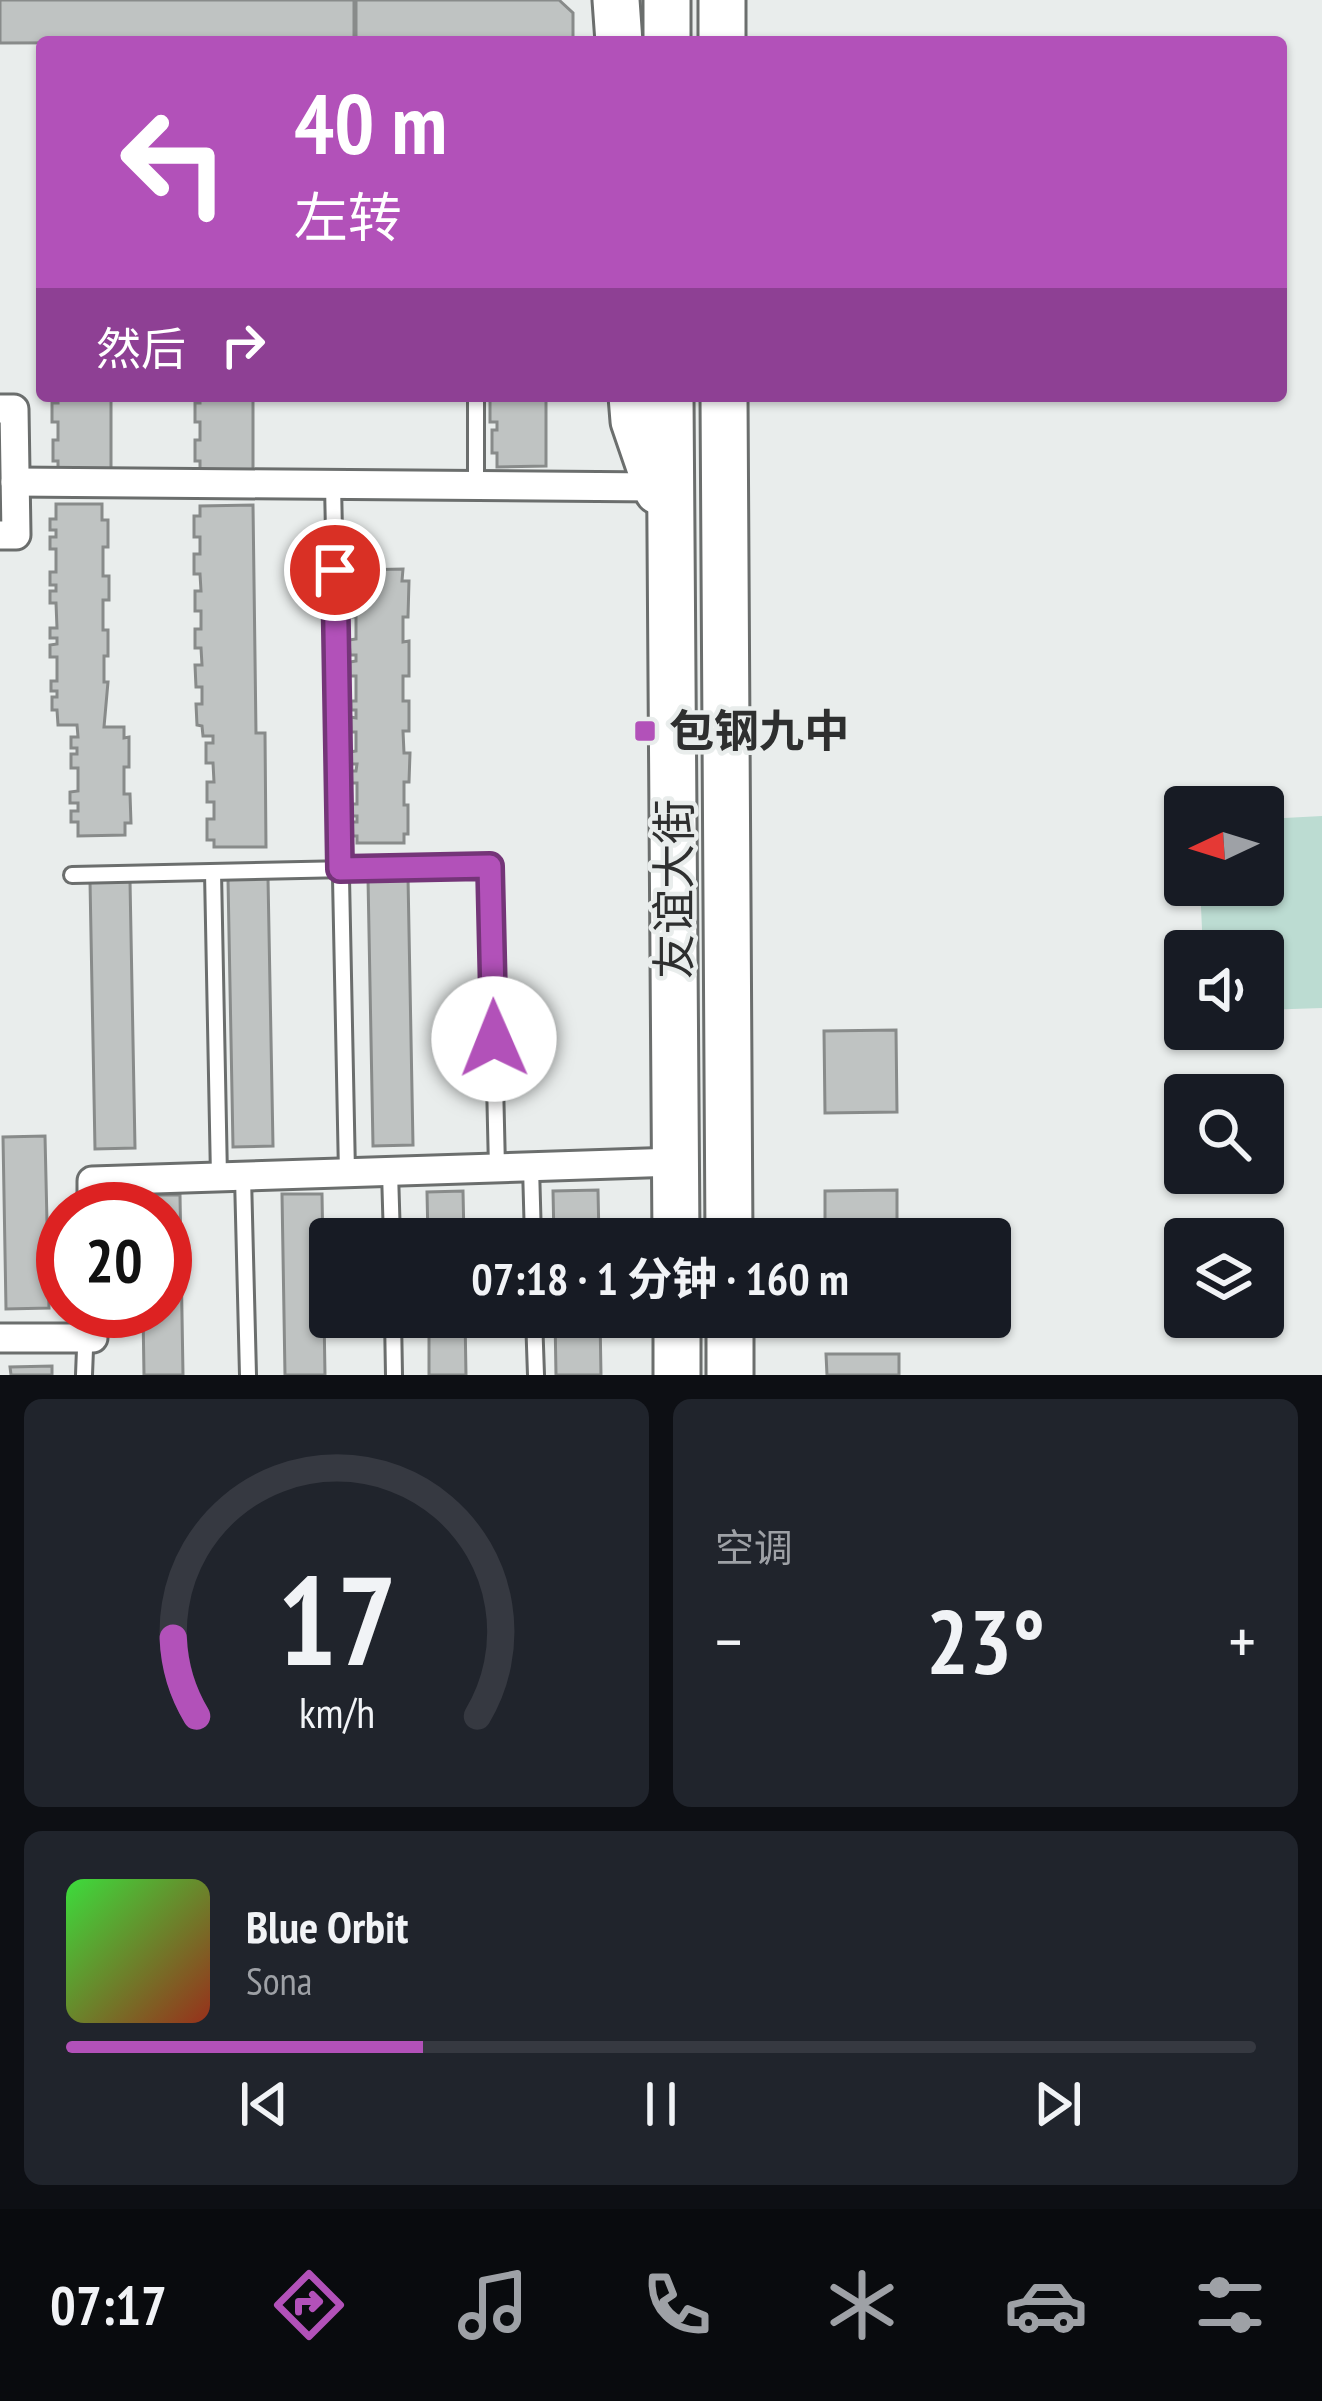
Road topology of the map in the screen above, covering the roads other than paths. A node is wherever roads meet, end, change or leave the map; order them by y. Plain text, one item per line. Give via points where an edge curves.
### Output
1 (616, 0) edge
2 (667, 0) edge
3 (722, 0) edge
4 (619, 36) edge
5 (667, 36) edge
6 (722, 36) edge
7 (476, 402) edge
8 (632, 402) edge
9 (670, 402) edge
10 (724, 402) edge
11 (0, 409) edge
12 (15, 482) junction
13 (333, 484) junction
14 (476, 485) junction
15 (664, 507) junction
16 (0, 535) edge
17 (340, 869) junction
18 (213, 872) junction
19 (72, 874) dead end
20 (676, 1162) junction
21 (531, 1167) junction
22 (497, 1168) junction
23 (390, 1172) junction
24 (347, 1173) junction
25 (231, 1177) junction
26 (92, 1182) edge
27 (391, 1218) edge
28 (532, 1218) edge
29 (676, 1218) edge
30 (729, 1218) edge
31 (36, 1333) edge
32 (89, 1338) edge
33 (393, 1338) edge
34 (535, 1338) edge
35 (677, 1338) edge
36 (730, 1338) edge
37 (0, 1339) edge
38 (84, 1375) edge
39 (248, 1375) edge
40 (394, 1375) edge
41 (536, 1375) edge
42 (677, 1375) edge
43 (730, 1375) edge

1 - 4 main road
2 - 5 main road
3 - 6 main road
7 - 14 lane
8 - 15 main road
9 - 15 main road, 友谊大街
10 - 30 main road, 友谊大街
11 - 12 street via 14,409
12 - 13 street
12 - 16 street via 16,535
13 - 14 street
13 - 17 lane
14 - 15 street
15 - 20 main road, 友谊大街
17 - 18 lane
17 - 22 lane via 490,866
17 - 24 lane
18 - 19 lane
18 - 25 lane
20 - 21 street
20 - 29 main road, 友谊大街
21 - 22 street
21 - 28 lane
22 - 23 street
23 - 24 street
23 - 27 lane
24 - 25 street
25 - 26 street
25 - 39 lane
31 - 37 street
32 - 38 lane
33 - 40 lane
34 - 41 lane
35 - 42 main road
36 - 43 main road

